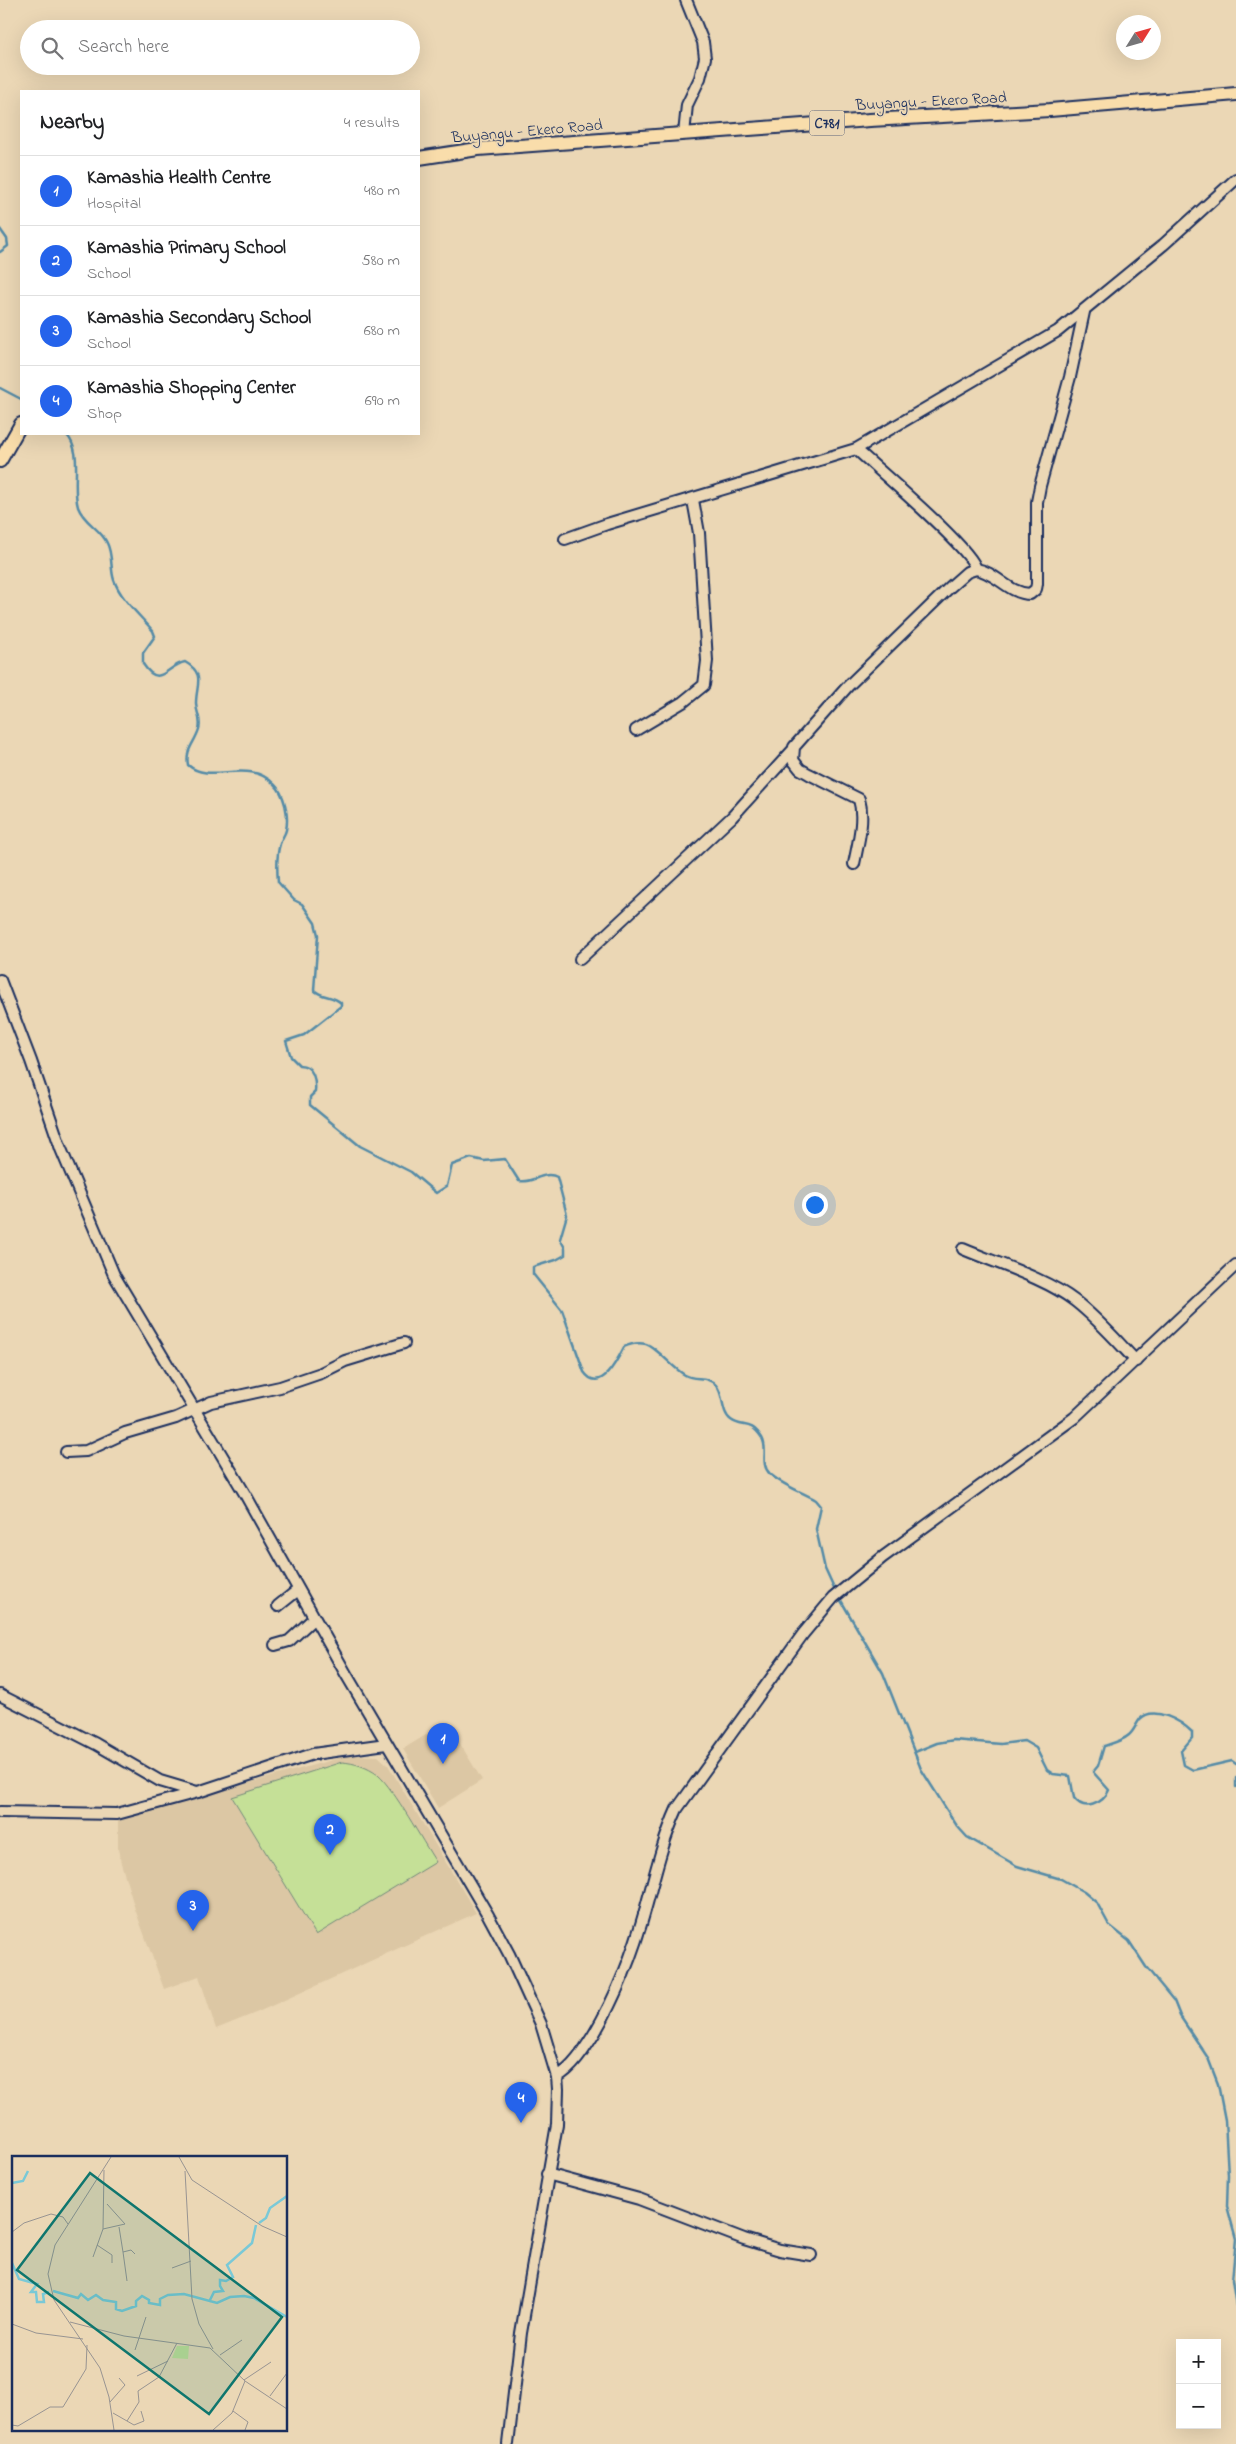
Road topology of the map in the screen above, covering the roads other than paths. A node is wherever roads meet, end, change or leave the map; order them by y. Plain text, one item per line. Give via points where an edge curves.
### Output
1 (686, 0) edge
2 (1236, 94) edge
3 (684, 134) junction
4 (420, 158) edge
5 (1236, 179) edge
6 (1084, 312) junction
7 (20, 426) edge
8 (856, 449) junction
9 (0, 461) edge
10 (693, 500) junction
11 (565, 539) dead end
12 (976, 569) junction
13 (636, 730) dead end
14 (792, 751) junction
15 (854, 864) dead end
16 (580, 959) dead end
17 (0, 980) edge
18 (963, 1249) dead end
19 (1236, 1265) edge
20 (404, 1343) dead end
21 (1136, 1362) junction
22 (194, 1409) junction
23 (66, 1452) dead end
24 (298, 1590) junction
25 (278, 1606) dead end
26 (314, 1618) junction
27 (275, 1645) dead end
28 (0, 1695) edge
29 (386, 1744) junction
30 (198, 1792) junction
31 (0, 1812) edge
32 (557, 2077) junction
33 (547, 2174) junction
34 (810, 2254) dead end
35 (508, 2444) edge

1 - 3 street via 706,58 687,105
2 - 3 main road, Buyangu - Ekero Road / C781 via 1050,110
3 - 4 main road, Buyangu - Ekero Road / C781 via 478,149
5 - 6 street
6 - 8 street via 997,368
6 - 12 street via 1037,502 1036,589 1030,594 1022,593
7 - 9 main road
8 - 10 street
8 - 12 street via 969,555
10 - 11 street
10 - 13 street via 699,533 707,661 704,685 683,702
12 - 14 street via 967,572 950,587 848,686
14 - 15 street via 793,760 800,769 859,799 860,828
14 - 16 street via 732,817
17 - 22 street via 61,1149 98,1240 133,1308
18 - 21 street via 1037,1280 1074,1300
19 - 21 street
20 - 22 street via 344,1361 280,1387 233,1396
21 - 32 street via 1074,1418 882,1557 833,1598 803,1634 677,1809 664,1840 636,1941 609,2005 583,2051
22 - 23 street via 176,1418 130,1431 86,1451
22 - 24 street
24 - 25 street
24 - 26 street
26 - 27 street via 289,1641
26 - 29 street
28 - 30 street via 160,1781
29 - 30 street via 313,1754
29 - 32 street via 509,1954 541,2024
30 - 31 street via 117,1814
32 - 33 street via 557,2124
33 - 34 street via 639,2199 715,2230 780,2250
33 - 35 street via 521,2333

